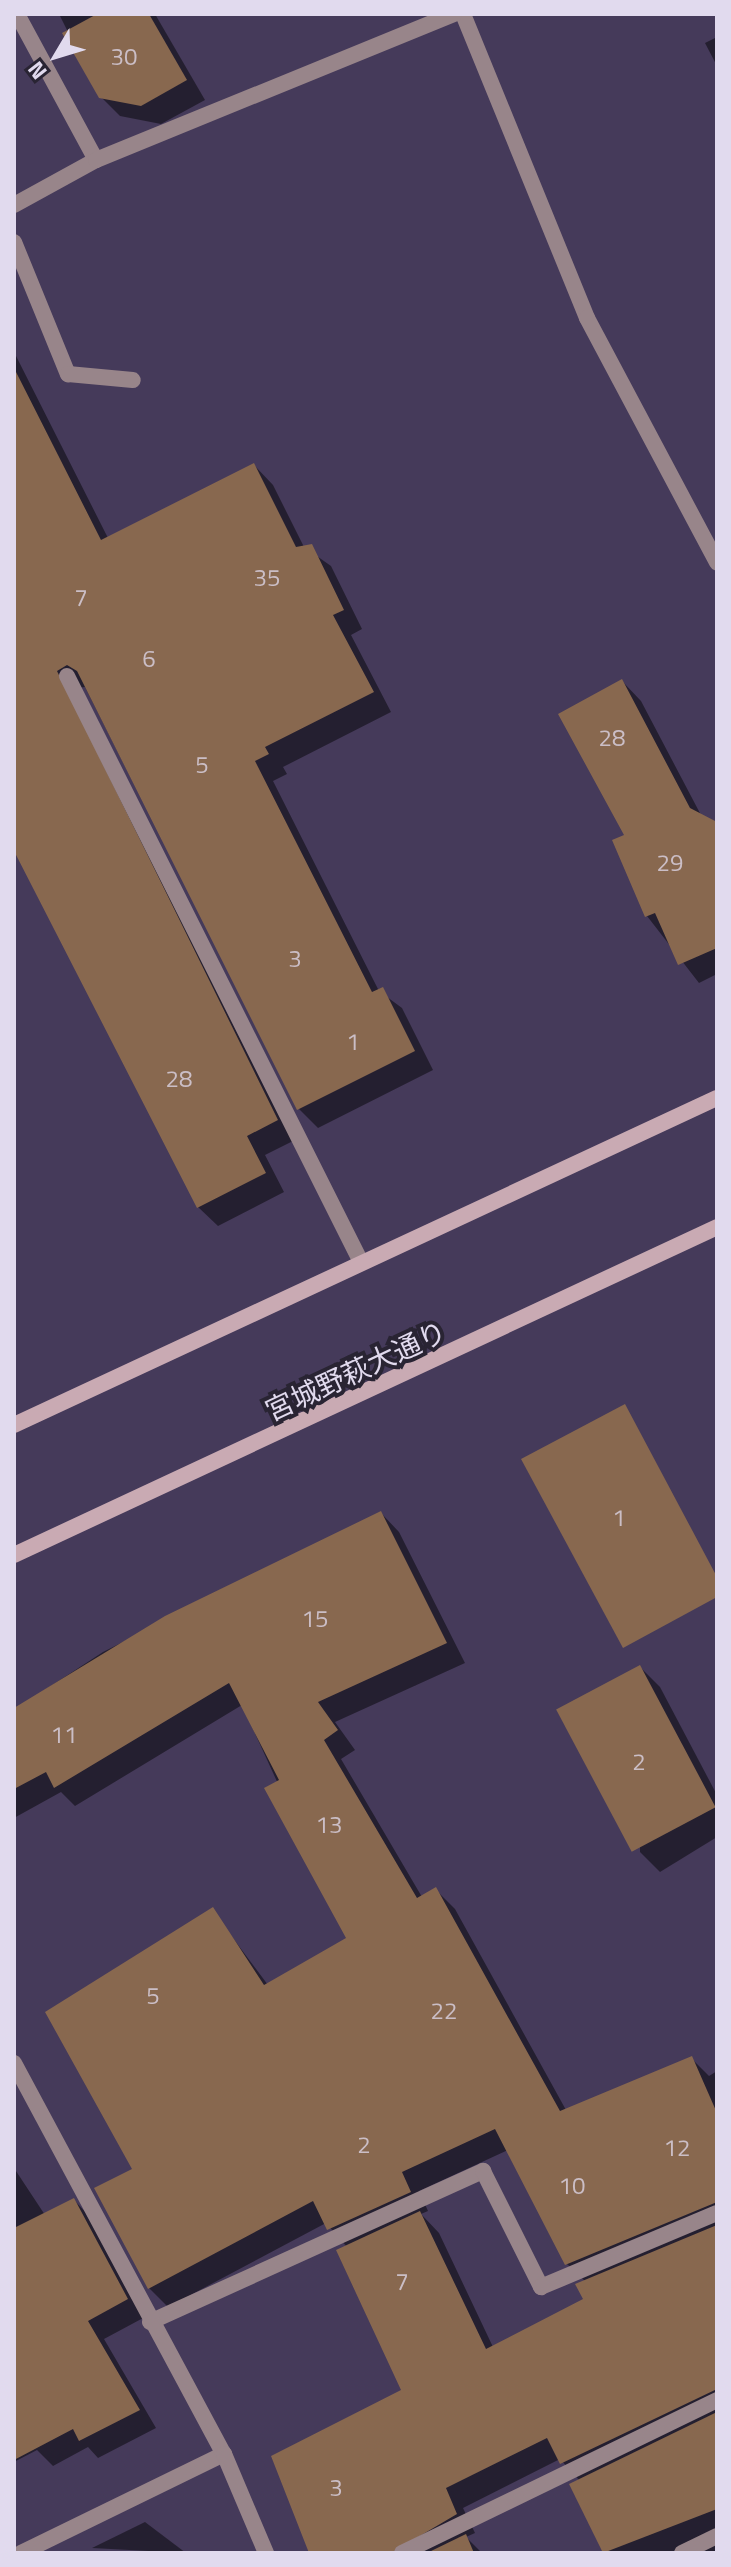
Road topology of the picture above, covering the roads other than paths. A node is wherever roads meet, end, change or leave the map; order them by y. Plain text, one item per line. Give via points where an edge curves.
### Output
1 (17, 14) edge
2 (454, 14) edge
3 (463, 14) edge
4 (96, 160) junction
5 (14, 205) edge
6 (14, 242) edge
7 (133, 380) dead end
8 (717, 563) edge
9 (67, 676) dead end
10 (717, 1098) edge
11 (717, 1227) edge
12 (361, 1262) junction
13 (14, 1425) edge
14 (14, 1555) edge
15 (14, 2063) edge
16 (717, 2213) edge
17 (150, 2322) junction
18 (717, 2400) edge
19 (224, 2454) junction
20 (717, 2536) edge
21 (21, 2553) edge
22 (266, 2553) edge
23 (402, 2553) edge
24 (682, 2553) edge

1 - 4 street
2 - 4 street
3 - 8 street via 587,318
4 - 5 street
6 - 7 street via 68,374
9 - 12 street
10 - 12 street
11 - 14 street, 宮城野萩大通り
12 - 13 street
15 - 17 street
16 - 17 street via 541,2287 483,2171
17 - 19 street
18 - 23 street
19 - 21 street
19 - 22 street
20 - 24 street

